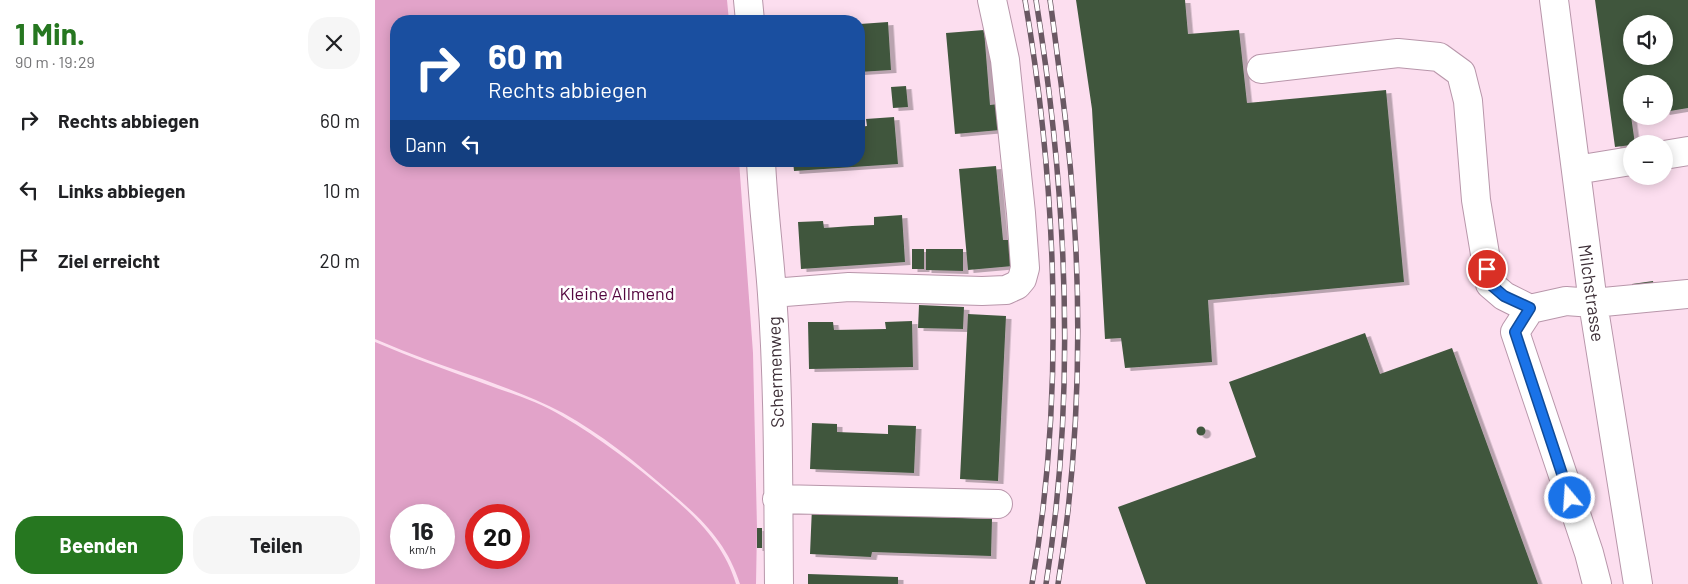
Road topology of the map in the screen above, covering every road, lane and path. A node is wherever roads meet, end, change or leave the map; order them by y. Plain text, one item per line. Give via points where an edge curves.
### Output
1 (748, 0) edge
2 (992, 0) edge
3 (1554, 0) edge
4 (749, 15) edge
5 (1261, 69) dead end
6 (1688, 151) edge
7 (1673, 154) edge
8 (1623, 162) edge
9 (761, 167) edge
10 (1576, 170) junction
11 (772, 293) junction
12 (1688, 294) edge
13 (1593, 304) junction
14 (1530, 308) junction
15 (777, 499) junction
16 (998, 504) dead end
17 (779, 584) edge
18 (1597, 584) edge
19 (1638, 584) edge

1 - 4 street
2 - 11 street via 1005,60 1025,258 1022,279 1006,290 849,288
3 - 10 street, Milchstrasse
5 - 14 street via 1398,53 1439,57 1461,73 1468,101 1476,200 1490,284 1504,296
6 - 7 street
8 - 10 street
9 - 11 street, Schermenweg
10 - 13 street, Milchstrasse
11 - 15 street, Schermenweg
12 - 13 street
13 - 14 street via 1566,301
13 - 19 street, Milchstrasse
14 - 18 street via 1515,332
15 - 16 street
15 - 17 street, Schermenweg

